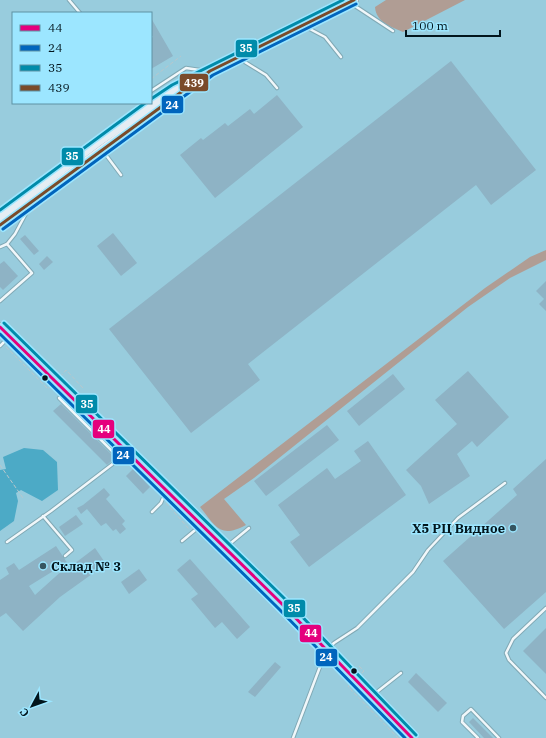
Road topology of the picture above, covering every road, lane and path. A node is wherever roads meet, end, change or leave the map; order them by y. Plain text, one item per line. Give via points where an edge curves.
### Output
1 (69, 0) edge
2 (351, 1) edge
3 (79, 12) edge
4 (302, 25) junction
5 (393, 31) dead end
6 (181, 56) dead end
7 (341, 57) dead end
8 (236, 58) junction
9 (210, 71) junction
10 (152, 78) edge
11 (276, 88) dead end
12 (152, 90) edge
13 (151, 106) edge
14 (99, 146) junction
15 (121, 175) dead end
16 (34, 200) junction
17 (0, 216) edge
18 (0, 225) edge
19 (7, 244) junction
20 (0, 247) edge
21 (0, 301) edge
22 (0, 328) edge
23 (10, 337) junction
24 (0, 346) edge
25 (66, 393) junction
26 (127, 453) junction
27 (119, 458) junction
28 (0, 465) edge
29 (505, 483) dead end
30 (166, 490) junction
31 (23, 498) dead end
32 (163, 499) junction
33 (152, 512) dead end
34 (43, 516) junction
35 (202, 525) junction
36 (249, 528) dead end
37 (192, 533) junction
38 (182, 541) dead end
39 (7, 542) dead end
40 (225, 548) junction
41 (65, 556) dead end
42 (546, 608) edge
43 (326, 651) junction
44 (400, 673) dead end
45 (371, 697) junction
46 (546, 698) edge
47 (360, 699) dead end
48 (294, 738) edge
49 (398, 738) edge
50 (412, 738) edge
51 (478, 738) edge
52 (499, 738) edge

1 - 3 lane
2 - 4 main road
2 - 5 lane
4 - 7 lane via 325,37
4 - 8 main road
6 - 10 path
8 - 9 main road
8 - 11 lane via 266,74
9 - 12 lane via 186,68
9 - 13 main road via 174,89
13 - 14 main road
14 - 15 lane
14 - 16 main road
14 - 17 main road
16 - 18 main road
16 - 19 lane
19 - 20 lane
19 - 21 lane via 32,273
22 - 23 main road
23 - 24 lane
23 - 25 main road
25 - 26 main road
25 - 27 lane via 59,398
26 - 27 lane
26 - 30 main road
27 - 34 lane
28 - 31 path
29 - 43 lane via 458,518 428,550 413,572 357,628
30 - 32 lane
30 - 35 main road
32 - 33 lane
32 - 37 path
34 - 39 lane
34 - 41 lane via 72,550
35 - 37 lane
35 - 40 main road
36 - 40 lane
37 - 38 lane
40 - 43 main road
42 - 46 lane via 512,639 506,653 512,664
43 - 45 main road
43 - 48 lane
44 - 45 lane
45 - 50 main road
47 - 49 path
51 - 52 lane via 462,722 463,716 471,709

